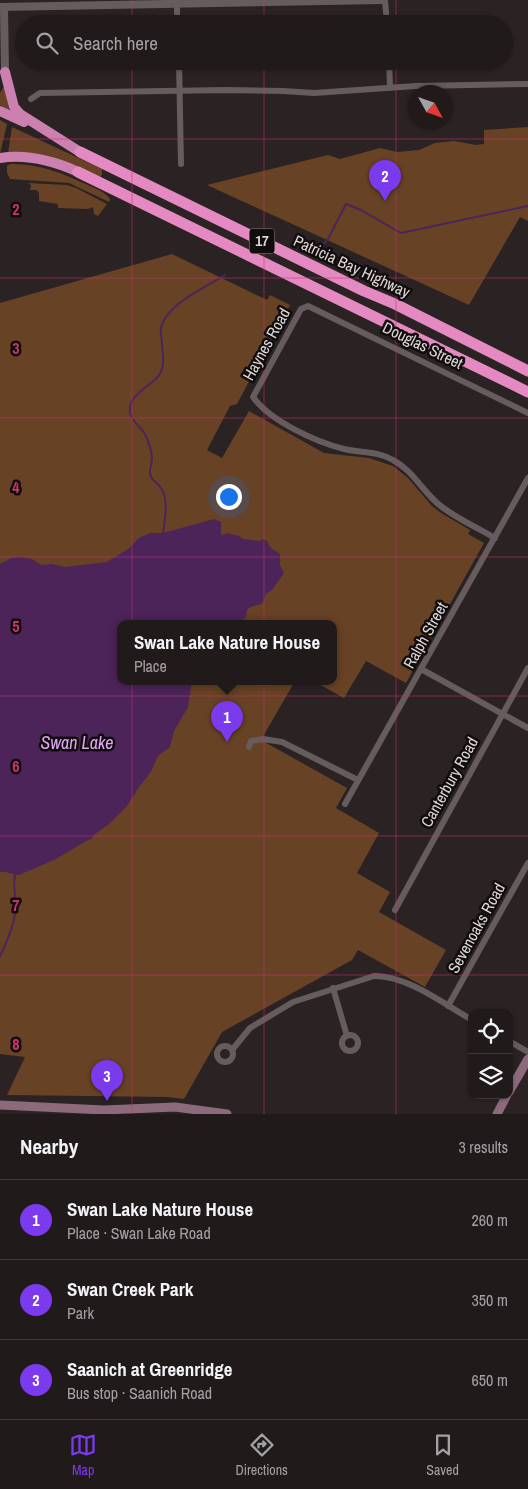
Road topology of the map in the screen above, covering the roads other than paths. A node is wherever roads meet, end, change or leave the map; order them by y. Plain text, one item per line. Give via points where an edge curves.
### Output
1 (384, 0) edge
2 (176, 4) junction
3 (2, 7) edge
4 (177, 15) edge
5 (385, 15) edge
6 (179, 70) edge
7 (389, 70) edge
8 (5, 72) junction
9 (528, 84) edge
10 (0, 86) edge
11 (390, 87) junction
12 (180, 91) junction
13 (31, 100) dead end
14 (0, 111) edge
15 (80, 152) junction
16 (2, 158) edge
17 (181, 164) dead end
18 (78, 172) joint
19 (395, 304) junction
20 (305, 306) joint
21 (450, 354) junction
22 (528, 364) edge
23 (528, 371) edge
24 (528, 392) edge
25 (528, 398) edge
26 (528, 413) edge
27 (528, 478) edge
28 (495, 538) junction
29 (528, 668) edge
30 (421, 669) junction
31 (502, 713) junction
32 (528, 728) edge
33 (249, 747) dead end
34 (358, 780) junction
35 (344, 804) dead end
36 (528, 863) edge
37 (395, 910) dead end
38 (333, 988) junction
39 (448, 1006) junction
40 (468, 1018) edge
41 (348, 1036) dead end
42 (513, 1043) edge
43 (232, 1050) dead end
44 (528, 1052) edge
45 (528, 1059) edge
46 (513, 1085) edge
47 (505, 1099) edge
48 (0, 1105) edge
49 (103, 1112) edge
50 (227, 1114) edge
51 (496, 1114) edge

1 - 2 street
1 - 5 street
2 - 3 street
2 - 4 street
3 - 8 street
6 - 12 street
7 - 11 street
8 - 10 highway
8 - 15 highway via 14,107 20,114
9 - 11 street
11 - 12 street via 314,93
12 - 13 street via 40,93
12 - 17 street
14 - 15 highway, Patricia Bay Highway / 17
15 - 19 highway, Patricia Bay Highway / 17
16 - 18 highway, 17 via 44,160
18 - 21 highway, 17
19 - 22 highway
19 - 23 highway, Patricia Bay Highway / 17
20 - 26 street, Douglas Street
20 - 28 street, Haynes Road via 300,309 253,397 259,406 307,435 346,449 393,460 406,468 442,508
21 - 24 highway, 17
21 - 25 highway via 469,369
27 - 28 street, Ralph Street
28 - 30 street, Ralph Street
29 - 31 street, Canterbury Road
30 - 31 street
30 - 34 street, Ralph Street
31 - 32 street
31 - 37 street, Canterbury Road
33 - 34 street via 255,739 274,739
34 - 35 street, Ralph Street
36 - 39 street, Sevenoaks Road
38 - 39 street via 374,976 386,976 402,980
38 - 41 street
38 - 43 street via 293,1002 259,1021
39 - 40 street
42 - 44 street
45 - 46 main road
47 - 51 main road
48 - 49 main road
49 - 50 main road via 175,1107

